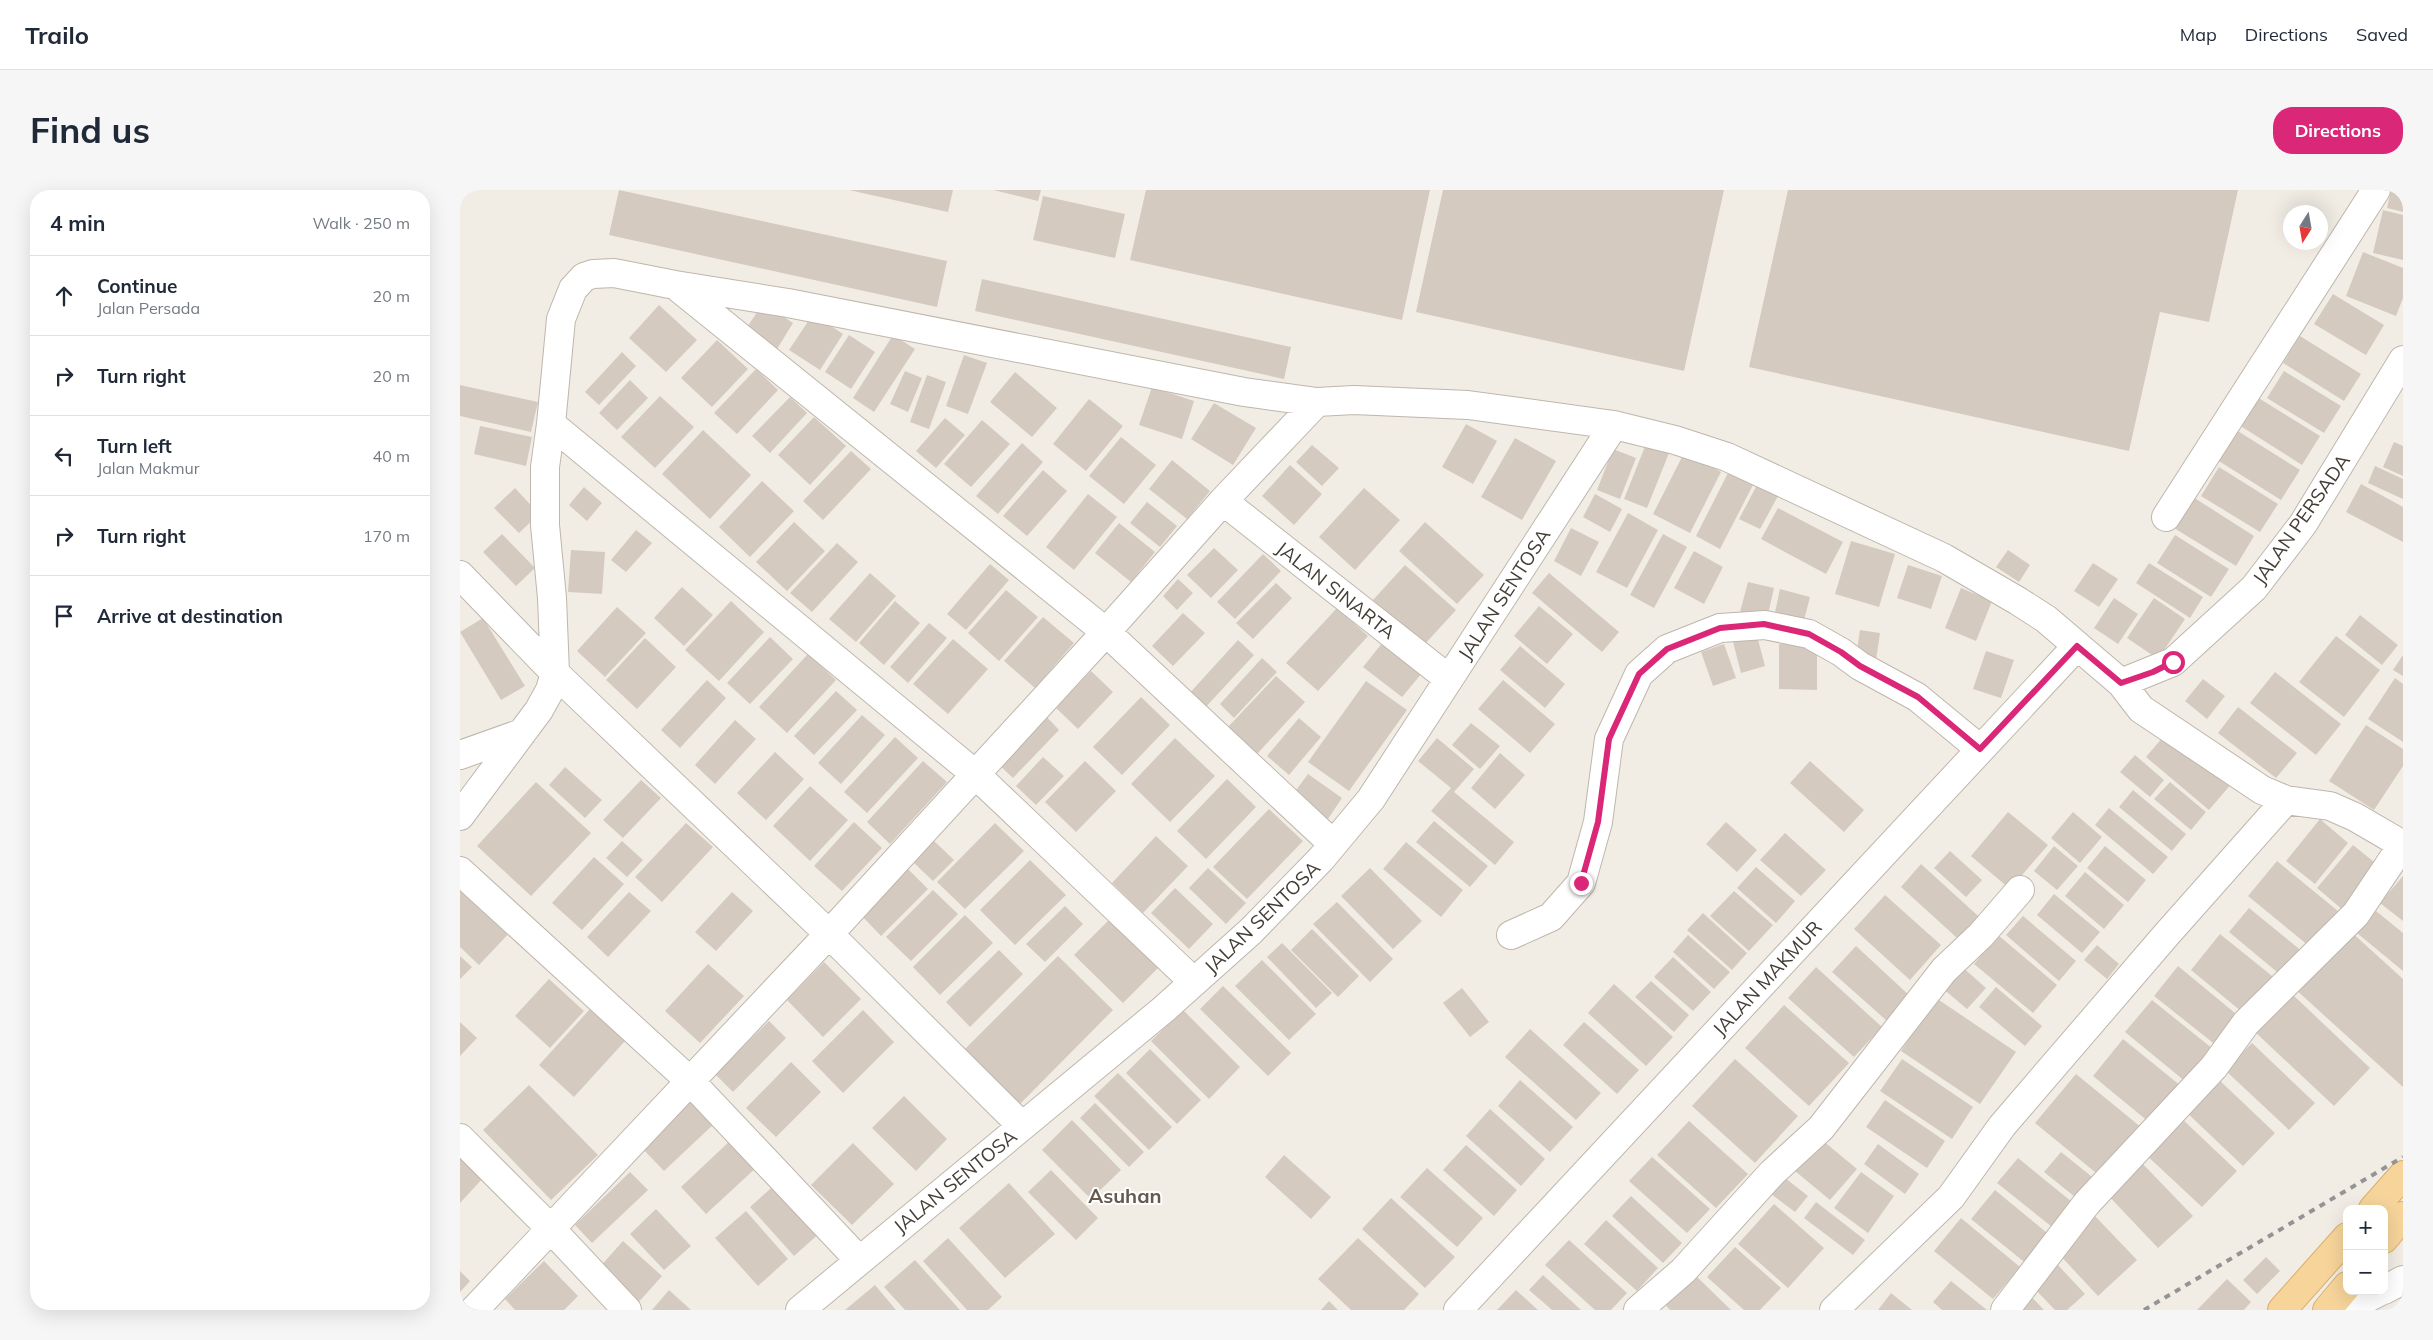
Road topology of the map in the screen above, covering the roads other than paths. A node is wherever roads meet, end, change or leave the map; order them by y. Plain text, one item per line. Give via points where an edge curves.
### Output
1 (2376, 190) edge
2 (675, 285) junction
3 (2403, 360) edge
4 (1317, 402) junction
5 (551, 424) junction
6 (1614, 425) junction
7 (1223, 501) junction
8 (2166, 517) dead end
9 (460, 575) edge
10 (1106, 632) junction
11 (2077, 646) junction
12 (555, 673) junction
13 (1449, 679) junction
14 (2121, 683) junction
15 (522, 733) junction
16 (1980, 749) junction
17 (460, 755) edge
18 (974, 773) junction
19 (2286, 800) junction
20 (460, 816) edge
21 (1333, 844) junction
22 (2403, 845) edge
23 (460, 871) edge
24 (2020, 890) dead end
25 (829, 934) junction
26 (1511, 935) dead end
27 (1194, 982) junction
28 (691, 1082) junction
29 (1022, 1126) junction
30 (460, 1138) edge
31 (2403, 1176) edge
32 (2377, 1205) edge
33 (2403, 1216) edge
34 (552, 1230) junction
35 (2388, 1234) edge
36 (2343, 1241) edge
37 (859, 1260) junction
38 (2403, 1280) edge
39 (2388, 1288) edge
40 (2343, 1291) edge
41 (2373, 1295) edge
42 (474, 1310) edge
43 (627, 1310) edge
44 (800, 1310) edge
45 (1458, 1310) edge
46 (1638, 1310) edge
47 (1834, 1310) edge
48 (2005, 1310) edge
49 (2282, 1310) edge
50 (2327, 1310) edge
51 (2344, 1310) edge

1 - 8 street
2 - 4 street via 788,303 1244,392
2 - 5 street via 614,273 584,277 573,289 561,319
2 - 10 street
3 - 14 street, JALAN PERSADA via 2303,524 2254,588 2173,662
4 - 6 street via 1354,400 1468,405
4 - 7 street
5 - 12 street via 544,467
5 - 18 street
6 - 11 street via 1727,457 1944,558 2046,619
6 - 13 street, JALAN SENTOSA
7 - 10 street
7 - 13 street, JALAN SINARTA
9 - 12 street
10 - 18 street
10 - 21 street
11 - 14 street
11 - 16 street, JALAN MAKMUR
12 - 15 street via 550,690
12 - 25 street
13 - 21 street, JALAN SENTOSA via 1370,799
14 - 19 street via 2141,709 2262,790
15 - 17 street
15 - 20 street
16 - 26 street via 1918,697 1809,634 1764,624 1720,628 1667,649 1639,674 1609,739 1598,822 1581,883 1550,917
16 - 45 street, JALAN MAKMUR
18 - 25 street
18 - 27 street
19 - 22 street via 2330,806
19 - 47 street via 2002,1126 1950,1197
21 - 27 street, JALAN SENTOSA via 1251,931
22 - 48 street via 2356,914 2246,1023 2214,1066 2087,1202
23 - 28 street
24 - 46 street via 1982,935 1944,970 1821,1128 1772,1172 1683,1271
25 - 28 street
25 - 29 street
27 - 29 street, JALAN SENTOSA
28 - 34 street
28 - 37 street
29 - 37 street, JALAN SENTOSA
30 - 34 street
31 - 32 main road
33 - 35 main road
34 - 42 street
34 - 43 street
36 - 49 main road
37 - 44 street, JALAN SENTOSA
38 - 39 street
40 - 50 main road
41 - 51 street

